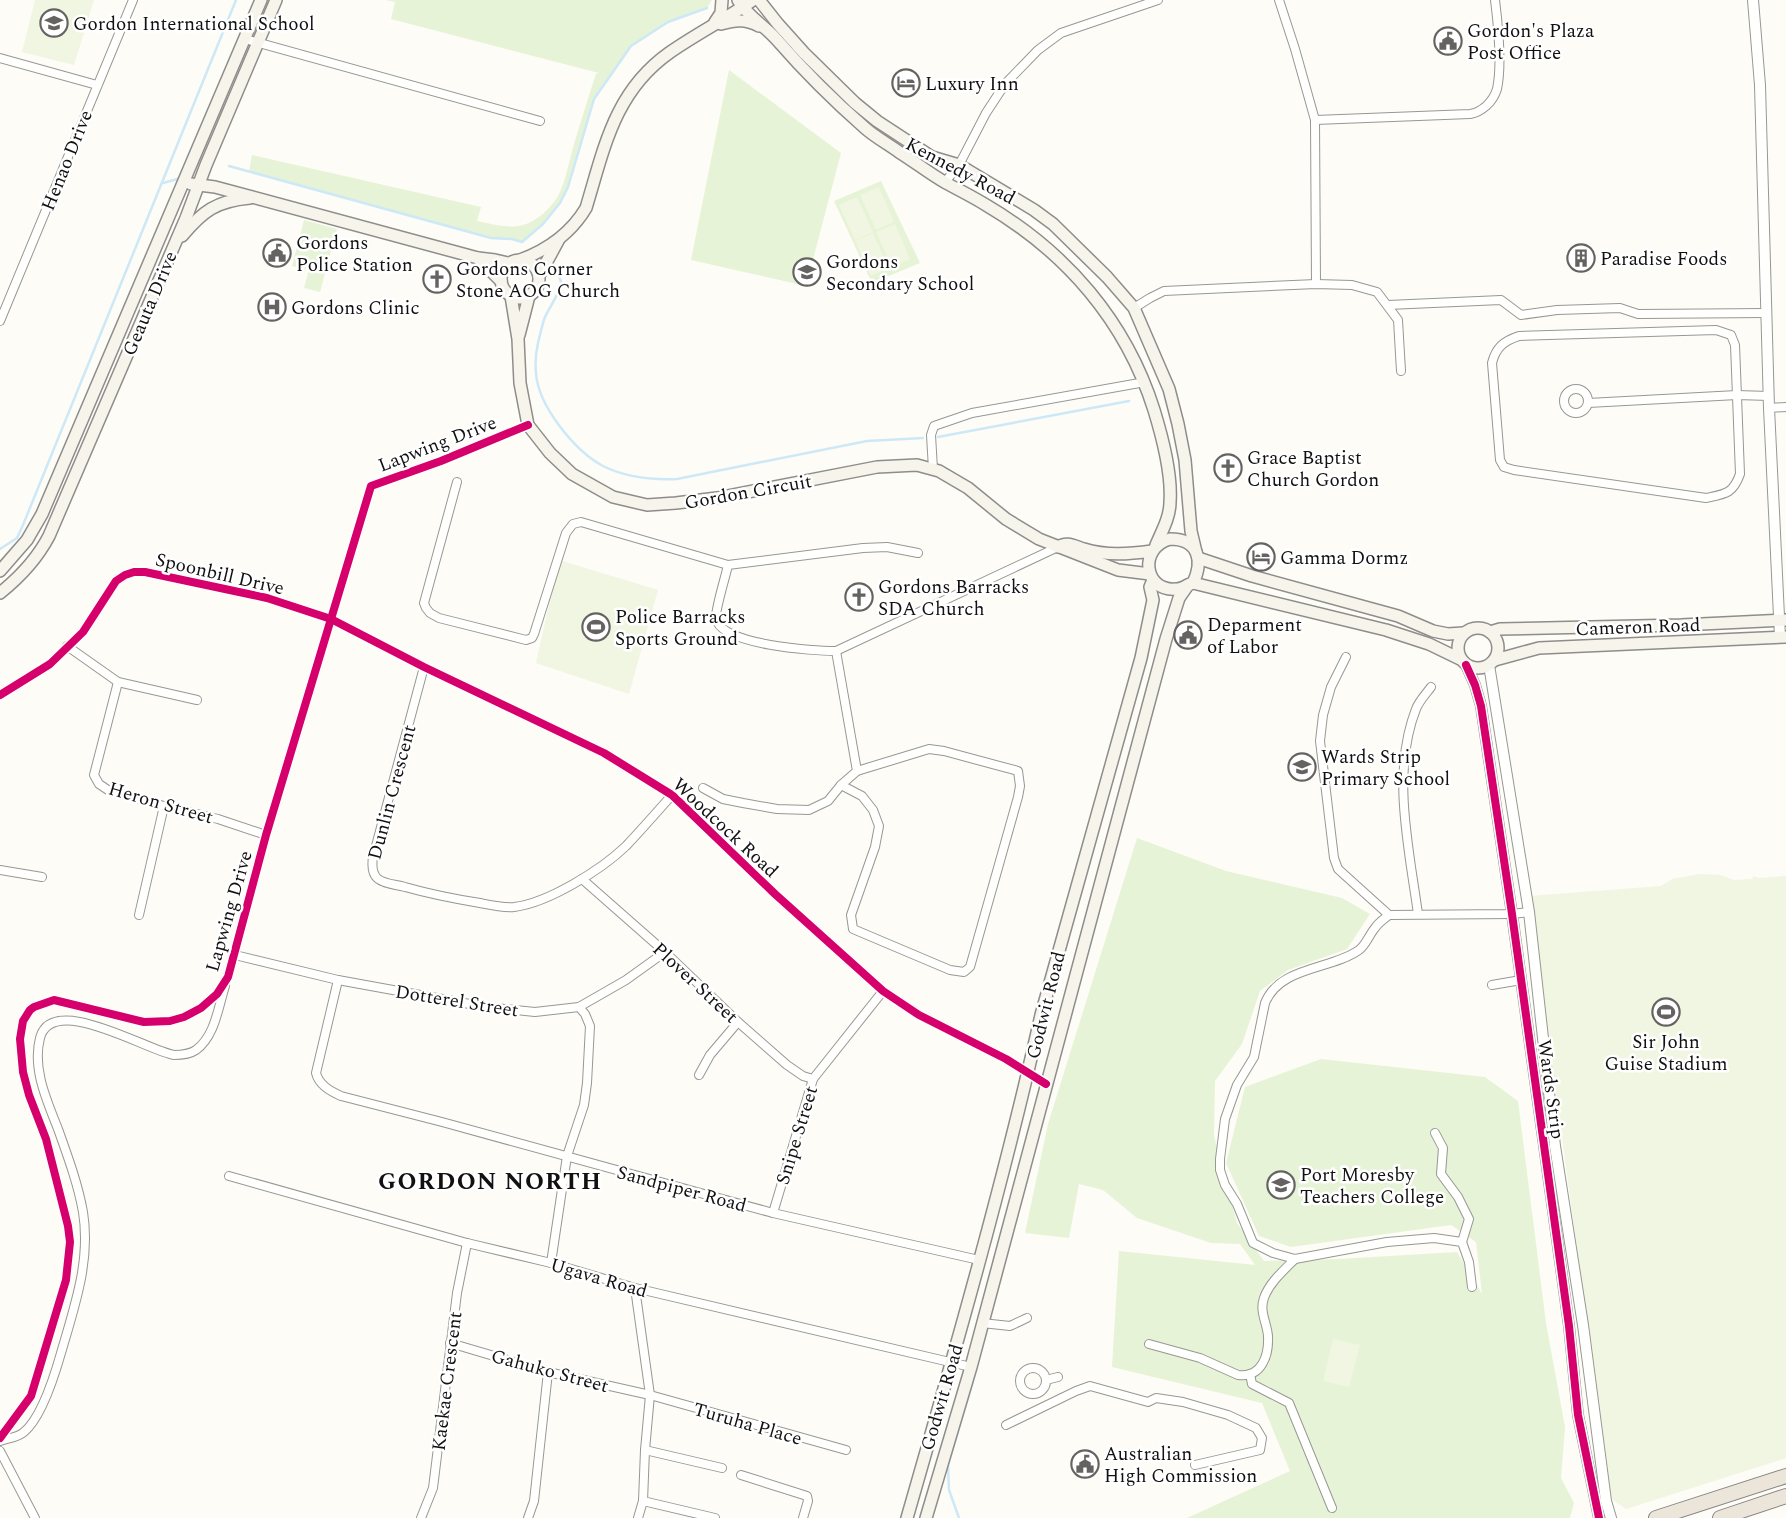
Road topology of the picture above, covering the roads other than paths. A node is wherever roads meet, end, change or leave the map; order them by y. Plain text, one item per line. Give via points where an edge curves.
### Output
1 (133, 0) edge
2 (261, 0) edge
3 (276, 0) edge
4 (722, 0) edge
5 (753, 0) edge
6 (760, 0) edge
7 (1158, 0) edge
8 (1279, 0) edge
9 (1495, 0) edge
10 (1753, 0) edge
11 (740, 4) edge
12 (712, 26) junction
13 (776, 38) junction
14 (245, 39) junction
15 (259, 43) junction
16 (0, 58) edge
17 (97, 85) junction
18 (1315, 120) junction
19 (540, 121) dead end
20 (959, 165) junction
21 (206, 166) junction
22 (184, 181) junction
23 (945, 182) junction
24 (198, 186) junction
25 (215, 187) junction
26 (257, 198) junction
27 (559, 240) junction
28 (174, 245) junction
29 (478, 258) junction
30 (520, 260) junction
31 (508, 264) junction
32 (539, 276) junction
33 (501, 281) junction
34 (1316, 284) junction
35 (511, 296) junction
36 (529, 296) junction
37 (1388, 305) junction
38 (1134, 308) junction
39 (1767, 313) junction
40 (0, 321) edge
41 (518, 339) junction
42 (1401, 371) dead end
43 (1145, 382) junction
44 (1737, 396) junction
45 (1769, 396) junction
46 (1588, 403) dead end
47 (1786, 407) edge
48 (1769, 408) junction
49 (528, 425) junction
50 (933, 469) junction
51 (457, 482) dead end
52 (1058, 547) junction
53 (1154, 548) junction
54 (918, 553) dead end
55 (1197, 555) junction
56 (728, 565) junction
57 (0, 570) edge
58 (1152, 577) junction
59 (1191, 584) junction
60 (0, 593) edge
61 (331, 619) junction
62 (1782, 620) edge
63 (1490, 632) junction
64 (1463, 633) junction
65 (1783, 637) edge
66 (67, 646) junction
67 (836, 651) junction
68 (1346, 657) dead end
69 (1463, 662) junction
70 (1492, 662) junction
71 (424, 667) junction
72 (118, 682) junction
73 (1431, 687) dead end
74 (0, 695) edge
75 (197, 700) dead end
76 (857, 772) junction
77 (841, 785) junction
78 (703, 788) dead end
79 (672, 795) junction
80 (164, 806) junction
81 (266, 835) junction
82 (0, 870) edge
83 (42, 877) dead end
84 (582, 879) junction
85 (1529, 912) junction
86 (1418, 914) junction
87 (1512, 914) junction
88 (139, 915) dead end
89 (1389, 915) junction
90 (665, 952) junction
91 (235, 955) junction
92 (228, 977) junction
93 (338, 980) junction
94 (1521, 980) junction
95 (1492, 985) dead end
96 (883, 991) junction
97 (579, 1007) junction
98 (738, 1022) junction
99 (1028, 1073) junction
100 (699, 1074) dead end
101 (813, 1078) junction
102 (1046, 1084) junction
103 (1435, 1132) dead end
104 (567, 1156) junction
105 (229, 1176) dead end
106 (773, 1213) junction
107 (1462, 1242) junction
108 (467, 1243) junction
109 (1295, 1258) junction
110 (978, 1260) junction
111 (551, 1262) junction
112 (1472, 1287) dead end
113 (635, 1288) junction
114 (1027, 1318) dead end
115 (982, 1323) junction
116 (450, 1343) junction
117 (1149, 1344) dead end
118 (952, 1362) junction
119 (971, 1367) junction
120 (548, 1372) junction
121 (1250, 1374) junction
122 (1058, 1377) dead end
123 (1046, 1380) junction
124 (1036, 1394) junction
125 (650, 1396) junction
126 (1044, 1406) junction
127 (1006, 1425) dead end
128 (0, 1439) edge
129 (645, 1450) junction
130 (846, 1450) dead end
131 (0, 1451) edge
132 (1195, 1466) dead end
133 (722, 1468) dead end
134 (741, 1475) dead end
135 (1786, 1476) edge
136 (1786, 1496) edge
137 (643, 1500) junction
138 (1332, 1508) dead end
139 (35, 1518) edge
140 (422, 1518) edge
141 (528, 1518) edge
142 (638, 1518) edge
143 (715, 1518) edge
144 (803, 1518) edge
145 (907, 1518) edge
146 (926, 1518) edge
147 (1599, 1518) edge
148 (1611, 1518) edge
149 (1656, 1518) edge
150 (1720, 1518) edge

1 - 17 street, Henao Drive
2 - 14 main road, Geauta Drive
3 - 15 main road, Geauta Drive
4 - 12 main road via 721,13
5 - 11 main road
6 - 20 main road, Kennedy Road via 804,53 855,103 932,157
7 - 20 street via 1061,33 1038,50 1004,84
8 - 18 street
9 - 18 street via 1499,63 1496,91 1484,109 1470,114
10 - 39 street via 1760,85
11 - 12 main road
11 - 13 main road, Kennedy Road
12 - 13 main road via 749,21
12 - 27 main road via 667,54 636,85 608,133 586,208
13 - 23 main road, Kennedy Road via 812,78 865,128
14 - 15 street
14 - 22 main road, Geauta Drive
15 - 19 street
15 - 21 main road, Geauta Drive
16 - 17 street
17 - 40 street, Henao Drive
18 - 34 street
20 - 23 street
20 - 38 main road, Kennedy Road via 1054,224
21 - 24 main road, Geauta Drive
21 - 25 main road
22 - 24 main road
22 - 57 main road, Geauta Drive via 42,514 27,540
23 - 43 main road, Kennedy Road via 1020,227 1071,271 1110,316
24 - 25 main road
24 - 28 main road, Geauta Drive
25 - 26 main road
26 - 28 main road via 214,206 198,217
26 - 29 main road
27 - 30 main road
27 - 32 main road
28 - 60 main road, Geauta Drive via 49,536 29,566
29 - 31 main road
29 - 33 main road
30 - 31 main road
30 - 32 main road via 532,264
31 - 33 main road
32 - 36 main road via 537,288
33 - 35 main road
34 - 37 street via 1361,287 1377,292
34 - 38 street via 1164,291
35 - 36 main road
35 - 41 main road, Gordon Circuit
36 - 41 main road, Gordon Circuit
37 - 39 street via 1501,300 1521,314 1620,308 1638,314
37 - 42 street via 1398,320
38 - 55 main road, Kennedy Road via 1168,389 1178,424
39 - 45 street
41 - 49 main road, Gordon Circuit via 520,383
43 - 50 street via 972,413 934,426 931,435
43 - 53 main road, Kennedy Road via 1165,452 1170,486 1169,512
44 - 44 street via 1740,474 1736,486 1724,494 1706,498 1504,467 1500,460 1492,364 1494,353 1505,340 1519,336 1716,330 1731,335 1735,345
44 - 45 street
44 - 46 street
45 - 48 street
47 - 48 street
48 - 62 street
49 - 50 main road, Gordon Circuit via 572,474 613,497 647,505 717,498 877,467 917,465
49 - 61 street, Lapwing Drive via 372,486
50 - 52 main road, Gordon Circuit via 968,488 1014,525
51 - 56 street via 424,603 430,613 439,618 526,640 532,638 566,534 573,524 581,522
52 - 53 main road, Gordon Circuit via 1071,544 1084,549 1130,554
52 - 58 main road, Gordon Circuit via 1118,570
52 - 67 street
53 - 55 main road via 1163,541 1178,539 1185,541
53 - 58 main road via 1148,565
54 - 56 street via 887,547 863,548
55 - 59 main road via 1199,569
55 - 64 main road via 1252,576 1398,616 1433,631
56 - 67 street via 716,618 721,628 753,641 812,651
58 - 59 main road via 1159,585 1174,590
58 - 99 main road, Godwit Road via 1153,600 1141,658 1041,1015
59 - 69 main road via 1386,630 1429,644
59 - 102 main road, Godwit Road via 1179,598 1166,639
61 - 66 street, Spoonbill Drive via 267,598 134,572 116,581 83,632
61 - 71 street, Woodcock Road
61 - 81 street, Lapwing Drive
62 - 63 main road, Cameron Road via 1500,629
62 - 65 street
63 - 64 main road via 1472,628
63 - 70 main road via 1497,642 1497,654
64 - 69 main road via 1457,646
65 - 70 main road, Cameron Road via 1539,648
66 - 72 street
66 - 74 street, Spoonbill Drive via 50,664
67 - 76 street
68 - 89 street via 1331,687 1320,741 1334,858 1338,869
69 - 70 main road via 1475,669
69 - 87 street, Wards Strip via 1476,685 1481,706
70 - 85 street, Wards Strip
71 - 79 street, Woodcock Road via 604,753
71 - 84 street, Dunlin Crescent via 377,838 371,868 375,877 438,896 513,907 541,900
72 - 75 street
72 - 80 street, Heron Street via 94,775 108,790
73 - 86 street via 1416,707 1405,744 1404,791
76 - 77 street
76 - 77 street via 929,749 1018,771 1018,797 970,967 964,972 950,970 853,929 851,916 880,826 862,796
77 - 78 street via 828,801 809,810 743,804 723,799
79 - 84 street, Dunlin Crescent via 624,847
79 - 96 street, Woodcock Road
80 - 81 street, Heron Street
80 - 88 street
81 - 91 street, Lapwing Drive
82 - 83 street
84 - 90 street, Plover Street
85 - 87 street
85 - 148 street, Wards Strip via 1555,1146
86 - 87 street
86 - 89 street
87 - 94 street, Wards Strip
89 - 109 street via 1375,927 1362,948 1350,956 1292,977 1269,994 1254,1057 1237,1085 1225,1119 1220,1170 1253,1242 1273,1253
90 - 97 street, Dotterel Street via 626,980
90 - 98 street, Plover Street
91 - 92 street, Lapwing Drive
91 - 93 street, Dotterel Street
92 - 128 street, Lapwing Drive via 202,1008 170,1022 144,1022 54,1000 34,1007 26,1016 20,1039 23,1072 46,1139 70,1242 66,1280 31,1396
92 - 128 street via 209,1036 190,1053 171,1054 79,1022 51,1023 41,1034 38,1055 41,1085 77,1181 84,1214 84,1266 80,1290 49,1390 25,1431
93 - 97 street, Dotterel Street via 507,1010 535,1012
93 - 104 street, Sandpiper Road via 316,1073 317,1080 331,1091
94 - 95 street
94 - 147 street, Wards Strip via 1569,1326 1578,1415
96 - 99 street, Woodcock Road via 919,1015
96 - 101 street, Snipe Street
97 - 104 street via 590,1026 589,1057 584,1105
98 - 100 street via 710,1055
98 - 101 street, Plover Street via 796,1072
99 - 102 street, Woodcock Road
99 - 110 main road, Godwit Road
101 - 106 street, Snipe Street
102 - 115 main road, Godwit Road
103 - 107 street via 1443,1148 1441,1174 1469,1219
104 - 106 street, Sandpiper Road
104 - 111 street
105 - 108 street, Ugava Road
106 - 110 street, Sandpiper Road
107 - 109 street via 1434,1238 1387,1242
107 - 112 street
108 - 111 street, Ugava Road
108 - 116 street, Kaekae Crescent
109 - 121 street via 1268,1288 1264,1298 1262,1311 1268,1336 1266,1352 1260,1369
110 - 118 main road, Godwit Road
111 - 113 street, Ugava Road
113 - 118 street, Ugava Road
113 - 125 street
114 - 115 street via 1010,1326
115 - 119 main road, Godwit Road
116 - 120 street, Gahuko Street
116 - 140 street, Kaekae Crescent via 433,1488
117 - 121 street via 1200,1358 1238,1375
118 - 119 street, Ugava Road
118 - 145 main road, Godwit Road
119 - 146 main road, Godwit Road
120 - 125 street, Gahuko Street
120 - 141 street via 534,1501
121 - 138 street via 1252,1384 1289,1403
122 - 123 street
123 - 124 street via 1043,1390
123 - 124 street via 1043,1372 1035,1368 1023,1372 1021,1387
124 - 126 street
125 - 129 street
125 - 130 street, Turuha Place
126 - 127 street
126 - 132 street via 1090,1386 1148,1402 1156,1398 1183,1402 1228,1415 1256,1428 1262,1438 1260,1450
129 - 133 street
129 - 137 street
131 - 139 street
134 - 144 street via 807,1496
135 - 149 highway
136 - 150 highway
137 - 142 street
137 - 143 street

